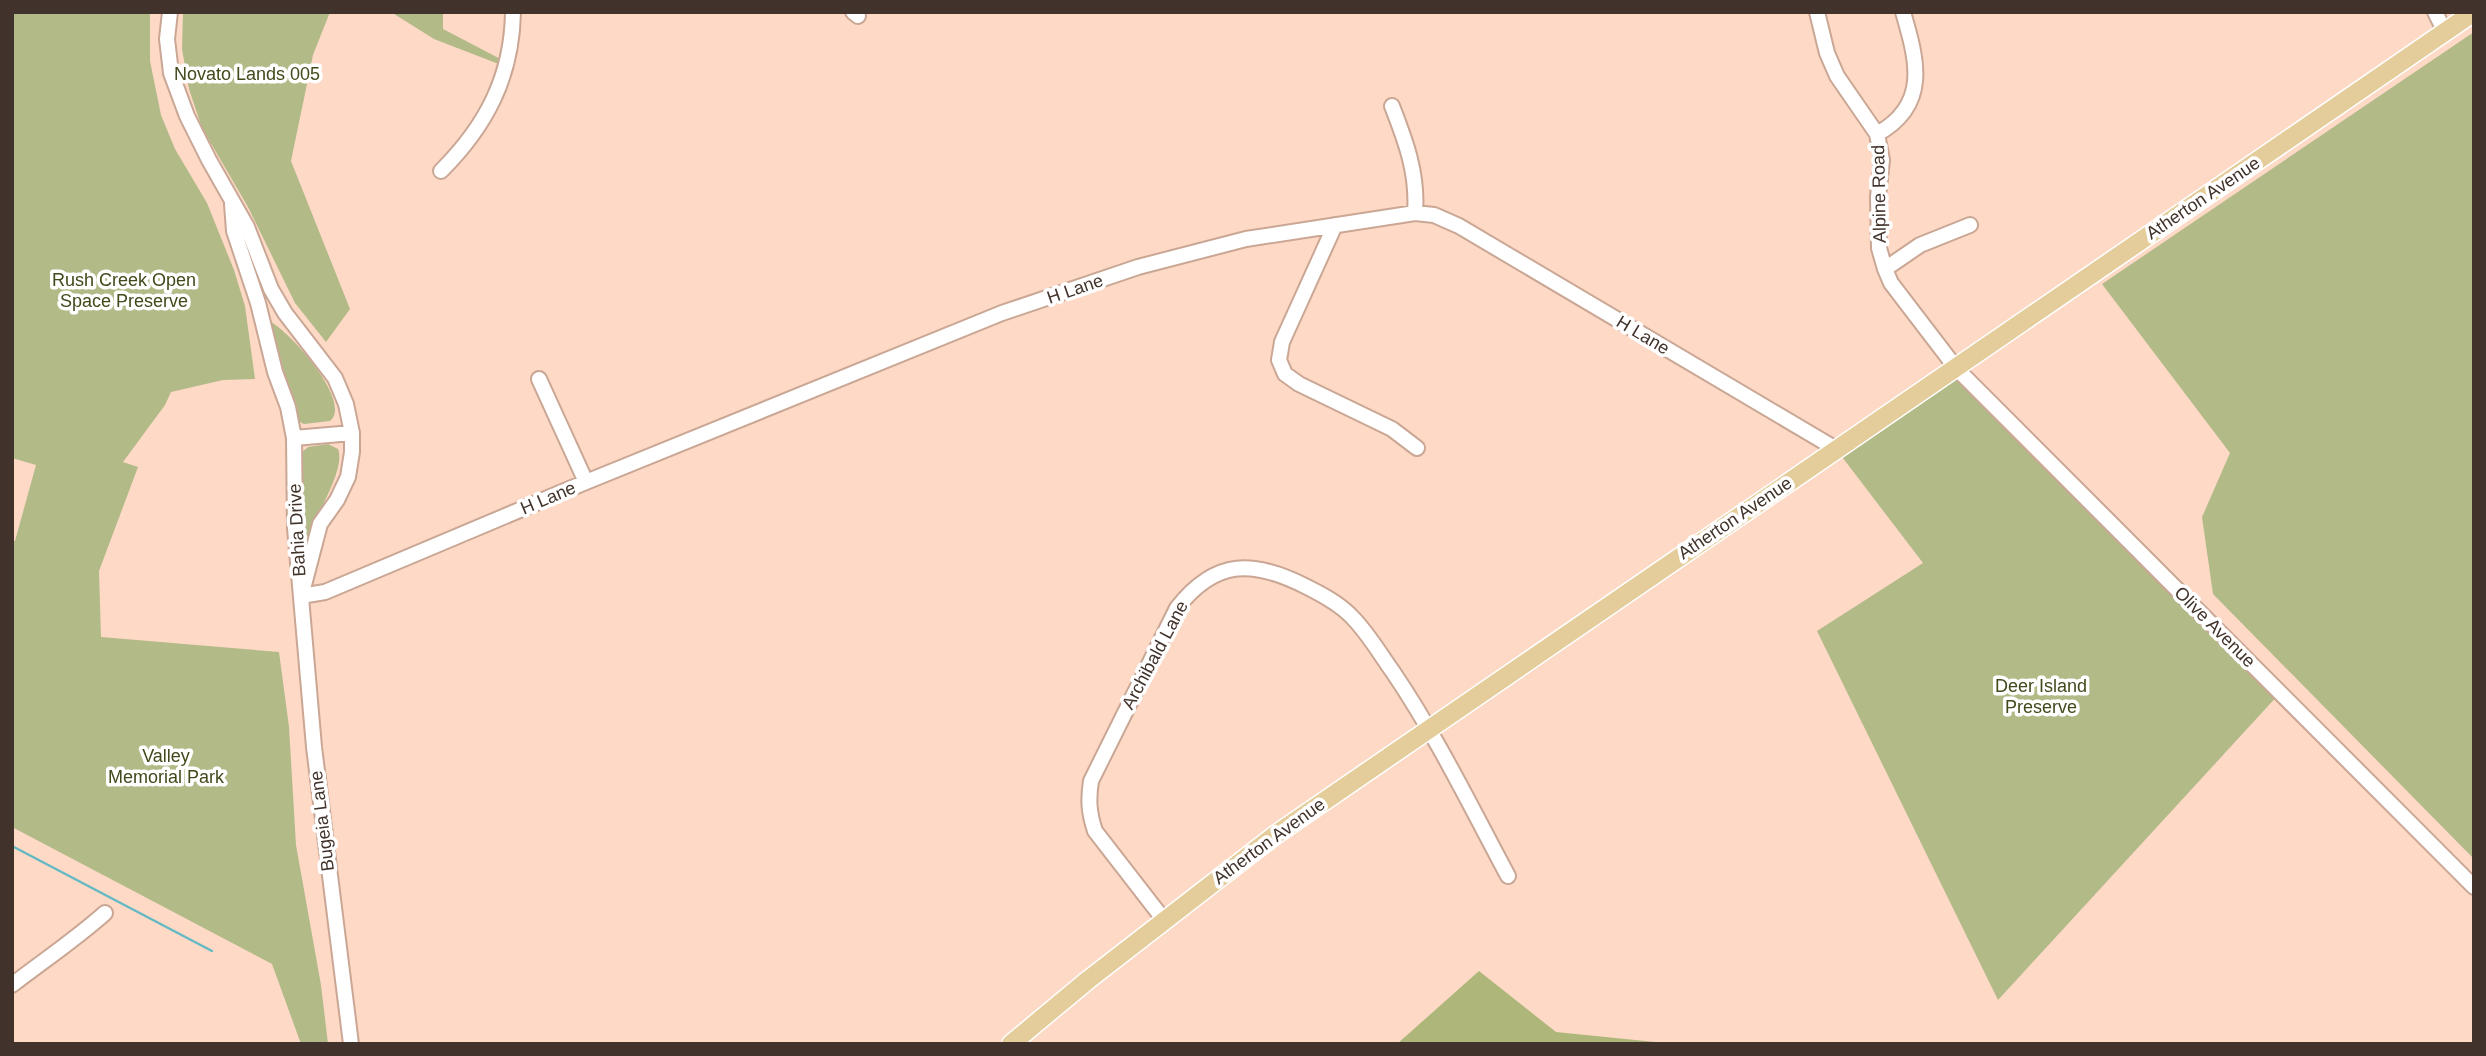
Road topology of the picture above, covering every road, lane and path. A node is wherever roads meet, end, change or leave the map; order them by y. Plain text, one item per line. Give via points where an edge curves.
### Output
1 (170, 12) edge
2 (513, 12) edge
3 (1817, 12) edge
4 (1903, 12) edge
5 (2435, 12) edge
6 (2474, 12) edge
7 (2445, 32) junction
8 (1392, 106) dead end
9 (1877, 134) junction
10 (441, 171) dead end
11 (232, 204) junction
12 (1415, 213) junction
13 (1335, 225) junction
14 (1970, 225) dead end
15 (1885, 269) junction
16 (1956, 368) junction
17 (539, 379) dead end
18 (352, 433) junction
19 (294, 438) junction
20 (1417, 448) dead end
21 (1836, 449) junction
22 (586, 482) junction
23 (301, 596) junction
24 (1429, 728) junction
25 (1508, 876) dead end
26 (2474, 887) edge
27 (105, 913) dead end
28 (1164, 920) junction
29 (12, 985) edge
30 (351, 1044) edge
31 (1011, 1044) edge

1 - 11 street, Bahia Drive via 171,73
2 - 10 street via 505,73 492,103 459,153
3 - 9 street, Alpine Road via 1826,53 1837,76
4 - 9 street via 1916,57 1916,76 1901,118
5 - 7 street
6 - 7 main road, Atherton Avenue
7 - 16 main road, Atherton Avenue
8 - 12 street via 1410,154 1417,190
9 - 15 street, Alpine Road via 1882,160 1878,248
11 - 18 street, Bahia Drive via 285,313 335,378
11 - 19 street, Bahia Drive via 234,231
12 - 13 street, H Lane
12 - 21 street, H Lane via 1459,226
13 - 20 street via 1282,342 1279,360 1285,374 1299,384 1392,429
13 - 22 street, H Lane via 1246,239 1138,267 1002,313
14 - 15 street via 1920,246
15 - 16 street, Alpine Road
16 - 21 main road, Atherton Avenue
16 - 26 street, Olive Avenue
17 - 22 street
18 - 19 street
18 - 23 street, Bahia Drive via 348,477 320,524
19 - 23 street, Bahia Drive
21 - 24 main road, Atherton Avenue
22 - 23 street, H Lane via 325,592
23 - 30 street, Bugeia Lane via 319,801
24 - 25 street, Archibald Lane
24 - 28 main road, Atherton Avenue via 1275,835
24 - 28 street, Archibald Lane via 1371,640 1352,616 1334,603 1265,569 1235,568 1207,578 1177,608 1106,748 1088,796 1095,831
27 - 29 street
28 - 31 main road, Atherton Avenue

